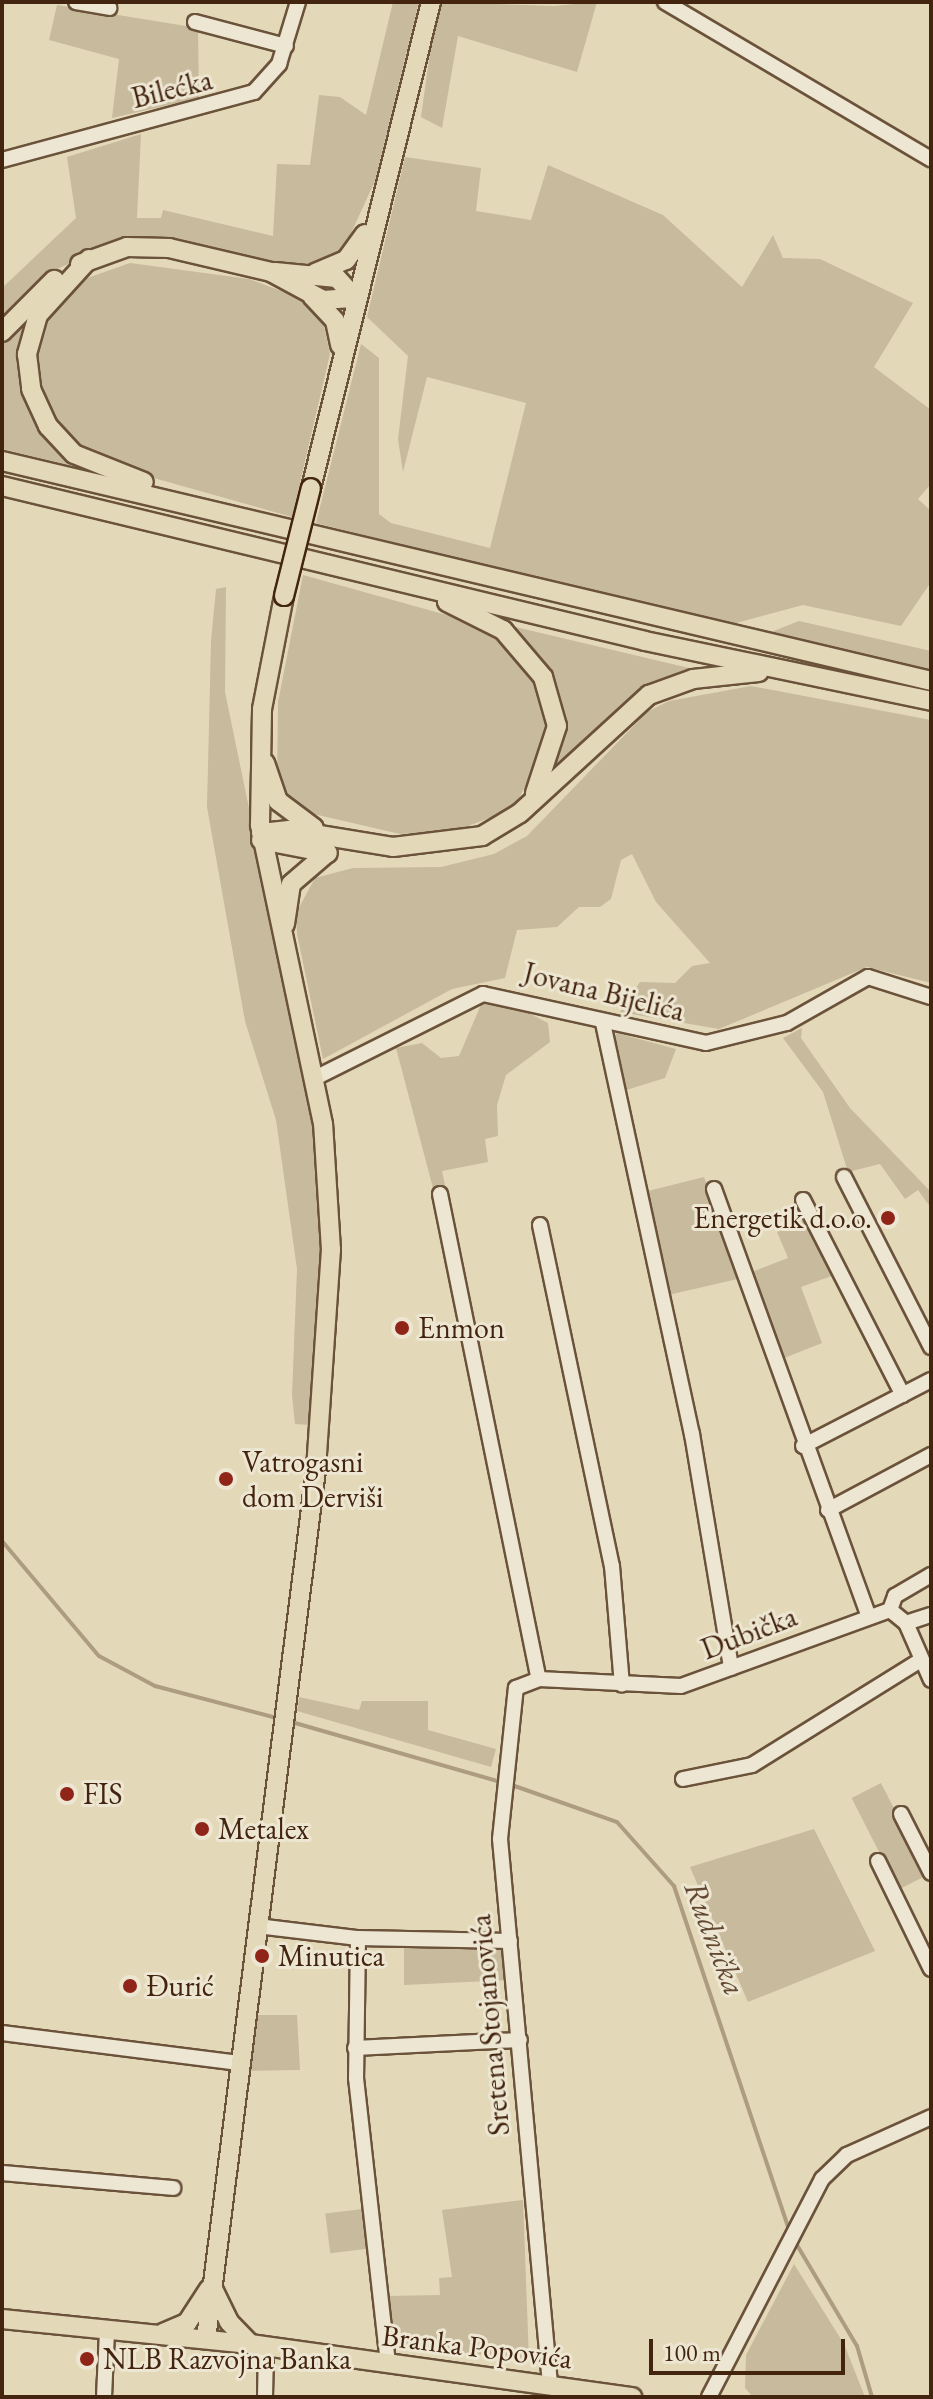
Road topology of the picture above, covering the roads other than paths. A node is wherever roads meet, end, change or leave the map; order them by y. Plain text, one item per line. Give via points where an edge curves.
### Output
1 (76, 2) edge
2 (298, 2) edge
3 (431, 2) edge
4 (665, 2) edge
5 (109, 8) dead end
6 (195, 22) dead end
7 (286, 46) junction
8 (931, 159) edge
9 (2, 160) edge
10 (371, 225) junction
11 (89, 259) junction
12 (271, 272) junction
13 (315, 273) junction
14 (310, 294) junction
15 (355, 298) junction
16 (2, 332) edge
17 (341, 356) junction
18 (2, 461) edge
19 (2, 486) edge
20 (266, 524) junction
21 (346, 569) junction
22 (931, 681) edge
23 (869, 686) junction
24 (931, 701) edge
25 (260, 730) junction
26 (529, 803) junction
27 (261, 837) junction
28 (358, 845) junction
29 (327, 853) junction
30 (290, 979) junction
31 (931, 997) edge
32 (603, 1023) junction
33 (313, 1079) junction
34 (844, 1177) dead end
35 (714, 1189) dead end
36 (440, 1194) dead end
37 (803, 1200) dead end
38 (540, 1225) dead end
39 (931, 1347) edge
40 (931, 1380) edge
41 (903, 1395) junction
42 (803, 1446) junction
43 (931, 1455) edge
44 (828, 1510) junction
45 (931, 1575) edge
46 (890, 1610) junction
47 (868, 1615) junction
48 (931, 1615) edge
49 (906, 1623) junction
50 (921, 1660) junction
51 (731, 1668) junction
52 (539, 1679) junction
53 (931, 1680) edge
54 (622, 1685) junction
55 (683, 1779) dead end
56 (901, 1814) dead end
57 (878, 1861) dead end
58 (931, 1873) edge
59 (257, 1926) junction
60 (358, 1938) junction
61 (510, 1941) junction
62 (931, 1969) edge
63 (2, 2033) edge
64 (520, 2040) junction
65 (355, 2048) junction
66 (239, 2063) junction
67 (931, 2117) edge
68 (2, 2173) edge
69 (173, 2188) dead end
70 (213, 2280) junction
71 (2, 2319) edge
72 (107, 2330) junction
73 (161, 2334) junction
74 (206, 2339) junction
75 (258, 2346) junction
76 (388, 2364) junction
77 (550, 2384) junction
78 (104, 2397) edge
79 (265, 2397) edge
80 (632, 2397) edge
81 (709, 2397) edge

1 - 5 street
2 - 7 street, Bilećka
3 - 10 main road
4 - 8 street
6 - 7 street
7 - 9 street, Bilećka via 254,92
10 - 13 main road via 346,260
10 - 15 main road
11 - 12 main road via 127,247 169,248
11 - 16 main road via 46,285
11 - 20 main road via 54,292 31,334 31,389 48,426 102,470 250,511
12 - 13 main road
12 - 14 main road
13 - 15 main road via 337,278
14 - 15 main road via 338,302
14 - 17 main road via 335,321
15 - 17 main road
17 - 25 main road, bridge via 284,596
18 - 20 main road
19 - 21 main road
20 - 22 main road
21 - 23 main road
21 - 26 main road via 492,623 535,663 557,726
23 - 24 main road
23 - 26 main road via 750,672 668,686 618,720
25 - 27 main road
25 - 28 main road via 278,801 294,819
26 - 28 main road via 482,836 454,844
27 - 28 main road via 289,830
27 - 29 main road
27 - 30 main road
28 - 29 main road
29 - 30 main road via 291,884 284,913
30 - 33 main road
31 - 32 street, Jovana Bijelića via 868,977 787,1023 706,1043
32 - 33 street, Jovana Bijelića via 507,994 473,995
32 - 51 street via 692,1434
33 - 59 main road via 329,1168 331,1250 320,1436
34 - 39 street
35 - 42 street
36 - 52 street
37 - 41 street
38 - 54 street via 612,1566
40 - 41 street
41 - 42 street
42 - 44 street
43 - 44 street
44 - 47 street
45 - 46 street via 895,1596
46 - 47 street, Dubička
46 - 49 street
47 - 51 street, Dubička
48 - 49 street
49 - 50 street
50 - 53 street
50 - 55 street via 752,1765
51 - 54 street, Dubička via 681,1686
52 - 54 street, Dubička
52 - 61 street, Sretena Stojanovića via 514,1693 499,1795
56 - 58 street
57 - 62 street
59 - 60 street
59 - 66 main road
60 - 61 street
60 - 65 street
61 - 64 street, Sretena Stojanovića
63 - 66 street
64 - 65 street
64 - 77 street, Sretena Stojanovića
65 - 76 street
66 - 70 main road
67 - 81 street via 847,2155 822,2179 809,2214
68 - 69 street
70 - 73 main road via 187,2323
70 - 74 main road
70 - 75 main road via 222,2311
71 - 72 main road, Branka Popovića
72 - 73 main road, Branka Popovića
72 - 78 street
73 - 74 main road, Branka Popovića
74 - 75 main road, Branka Popovića
75 - 76 main road, Branka Popovića
75 - 79 street
76 - 77 main road, Branka Popovića
77 - 80 main road, Branka Popovića

